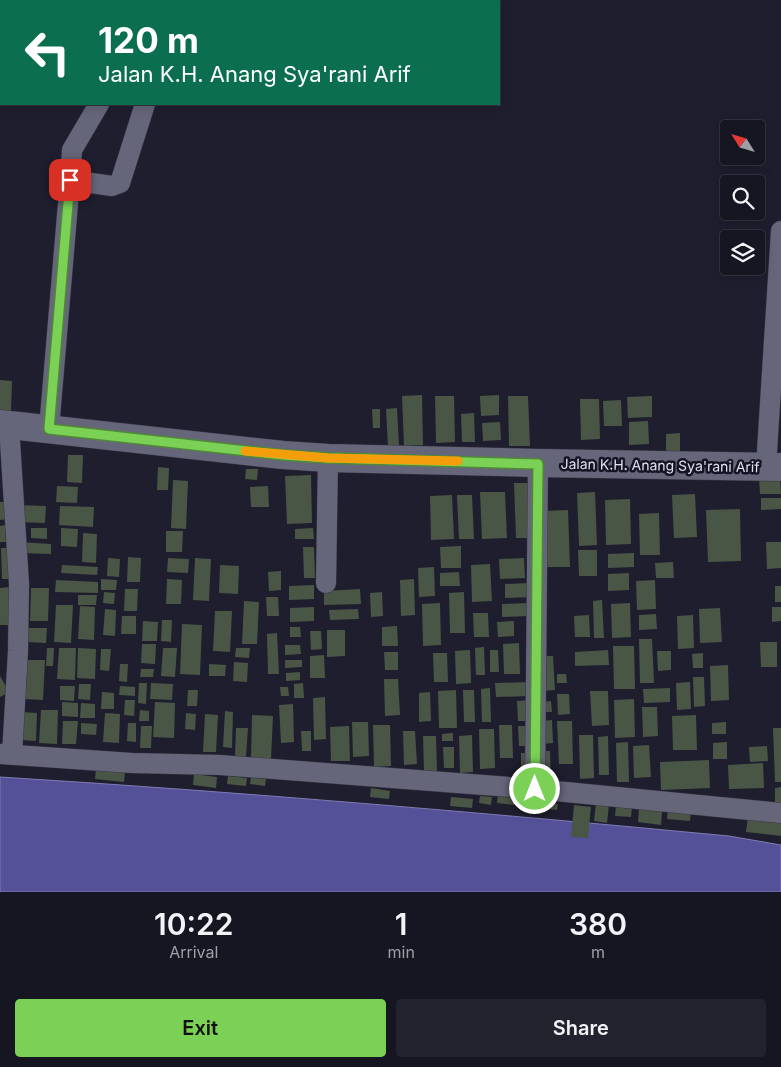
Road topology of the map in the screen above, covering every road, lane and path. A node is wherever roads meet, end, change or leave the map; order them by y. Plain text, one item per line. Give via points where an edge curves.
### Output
1 (98, 105) edge
2 (145, 105) edge
3 (70, 180) junction
4 (781, 231) edge
5 (5, 425) edge
6 (49, 429) junction
7 (328, 458) junction
8 (538, 464) junction
9 (773, 467) edge
10 (326, 583) dead end
11 (6, 754) edge
12 (535, 789) junction
13 (781, 814) edge

1 - 3 street via 72,150
2 - 3 street via 120,184 112,186
3 - 6 street
4 - 9 street
5 - 6 street, Jalan K.H. Anang Sya'rani Arif
5 - 11 street via 19,584 18,651
6 - 7 street, Jalan K.H. Anang Sya'rani Arif
7 - 8 street, Jalan K.H. Anang Sya'rani Arif
7 - 10 street
8 - 9 street, Jalan K.H. Anang Sya'rani Arif
8 - 12 street
11 - 12 street via 132,763 220,765
12 - 13 street

